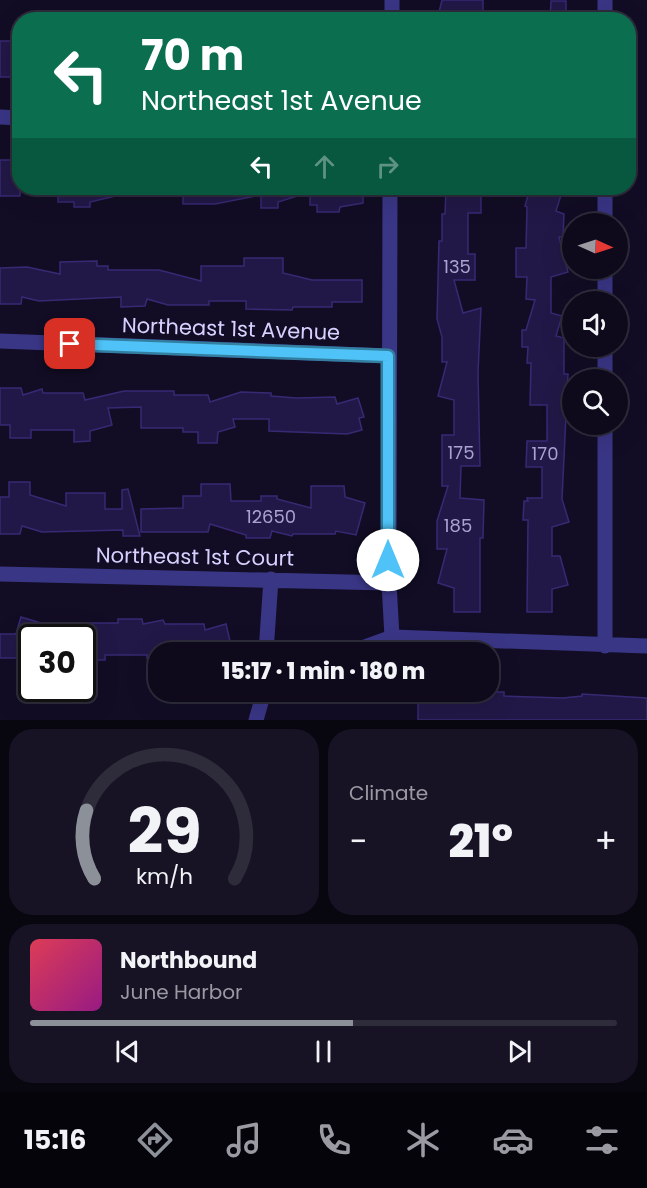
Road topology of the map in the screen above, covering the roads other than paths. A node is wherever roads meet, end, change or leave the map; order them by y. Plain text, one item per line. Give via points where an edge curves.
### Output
1 (390, 195) edge
2 (605, 195) edge
3 (605, 213) edge
4 (0, 341) edge
5 (388, 356) junction
6 (605, 435) edge
7 (0, 574) edge
8 (271, 579) junction
9 (388, 583) junction
10 (392, 637) junction
11 (267, 642) edge
12 (378, 642) edge
13 (605, 646) junction
14 (647, 646) edge
15 (261, 702) edge
16 (256, 720) edge

1 - 5 street
2 - 3 street
4 - 5 street, Northeast 1st Avenue
5 - 9 street
6 - 13 street
7 - 8 street, Northeast 1st Court
8 - 9 street, Northeast 1st Court
8 - 11 street
9 - 10 street
10 - 12 street
10 - 13 street
13 - 14 street
15 - 16 street

